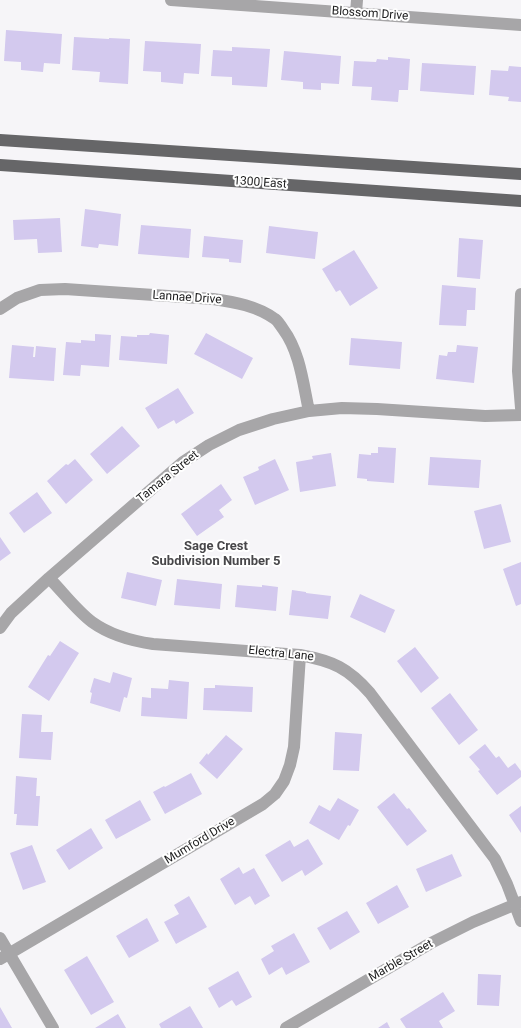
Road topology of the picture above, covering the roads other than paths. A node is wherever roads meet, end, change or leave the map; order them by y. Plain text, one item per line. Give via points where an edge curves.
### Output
1 (171, 0) edge
2 (357, 0) edge
3 (356, 13) junction
4 (521, 25) edge
5 (0, 140) edge
6 (0, 165) edge
7 (521, 174) edge
8 (521, 201) edge
9 (521, 294) edge
10 (0, 309) edge
11 (520, 309) edge
12 (521, 408) edge
13 (309, 411) junction
14 (521, 415) edge
15 (49, 578) junction
16 (0, 628) edge
17 (300, 655) junction
18 (518, 903) edge
19 (521, 921) edge
20 (0, 938) edge
21 (4, 956) edge
22 (52, 1028) edge
23 (286, 1028) edge

1 - 3 street, Blossom Drive
2 - 3 street
3 - 4 street, Blossom Drive
5 - 7 main road
6 - 8 main road, 1300 East
9 - 11 street
10 - 13 street, Lannae Drive via 17,298 40,290 65,289 235,302 256,309 276,320 288,336 296,354
11 - 12 street via 518,371
13 - 14 street, Tamara Street via 349,408 485,416
13 - 15 street, Tamara Street via 239,430 203,449 183,462
15 - 16 street, Tamara Street via 11,613
15 - 17 street, Electra Lane via 92,622 131,640 153,644
17 - 18 street, Electra Lane via 321,659 341,667 359,680 495,859
17 - 21 street, Mumford Drive via 294,747 284,781 275,794 263,804
18 - 19 street, Electra Lane
18 - 23 street, Marble Street via 431,943
20 - 21 street
21 - 22 street

